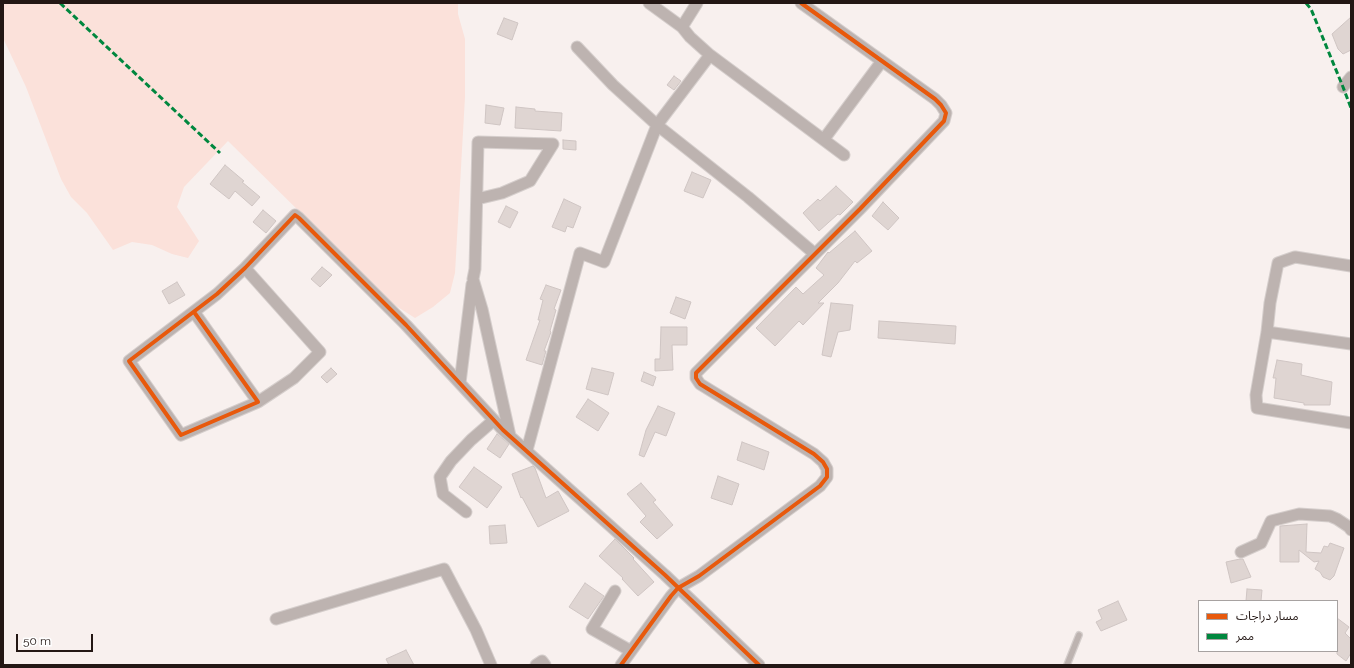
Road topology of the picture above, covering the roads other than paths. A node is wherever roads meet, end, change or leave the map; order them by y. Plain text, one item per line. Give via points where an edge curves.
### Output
1 (649, 3) edge
2 (697, 3) edge
3 (801, 3) edge
4 (682, 27) junction
5 (577, 47) dead end
6 (710, 55) junction
7 (882, 61) junction
8 (1351, 77) edge
9 (1344, 87) dead end
10 (657, 125) junction
11 (824, 139) junction
12 (844, 155) dead end
13 (477, 199) junction
14 (815, 254) junction
15 (1351, 266) edge
16 (245, 268) junction
17 (473, 279) junction
18 (194, 312) junction
19 (1268, 332) junction
20 (1351, 344) edge
21 (460, 383) junction
22 (258, 402) junction
23 (494, 420) junction
24 (1351, 423) edge
25 (510, 436) junction
26 (527, 450) junction
27 (466, 512) dead end
28 (1351, 530) edge
29 (1241, 552) dead end
30 (678, 588) junction
31 (615, 591) dead end
32 (276, 619) dead end
33 (1079, 635) dead end
34 (631, 651) junction
35 (491, 665) edge
36 (536, 665) edge
37 (545, 665) edge
38 (621, 665) edge
39 (759, 665) edge
40 (1067, 665) edge

1 - 4 street
2 - 4 street
3 - 7 street
4 - 6 street
5 - 10 street via 613,85
6 - 10 street
6 - 11 street
7 - 11 street
7 - 14 street via 935,99 946,113 944,121
8 - 9 street
10 - 14 street
10 - 26 street via 604,262 580,253
11 - 12 street
13 - 13 street via 502,193 530,181 553,144 478,142
13 - 17 street
14 - 30 street via 696,373 696,378 700,384 814,454 827,469 827,477 820,486 699,576
15 - 19 street via 1295,257 1278,263 1270,303
16 - 18 street
16 - 21 street via 295,215 406,325
16 - 22 street via 320,352 294,378
17 - 21 street
17 - 25 street
18 - 22 street
18 - 22 street via 129,361 181,435
19 - 20 street
19 - 24 street via 1256,395 1257,408
21 - 23 street
23 - 25 street
23 - 27 street via 470,440 440,477 443,494
25 - 26 street
26 - 30 street
28 - 29 street via 1330,516 1299,514 1271,521 1261,544
30 - 34 street
30 - 39 street
31 - 34 street via 592,629
32 - 35 street via 444,569
33 - 40 lane
34 - 38 street
36 - 37 street via 542,661

